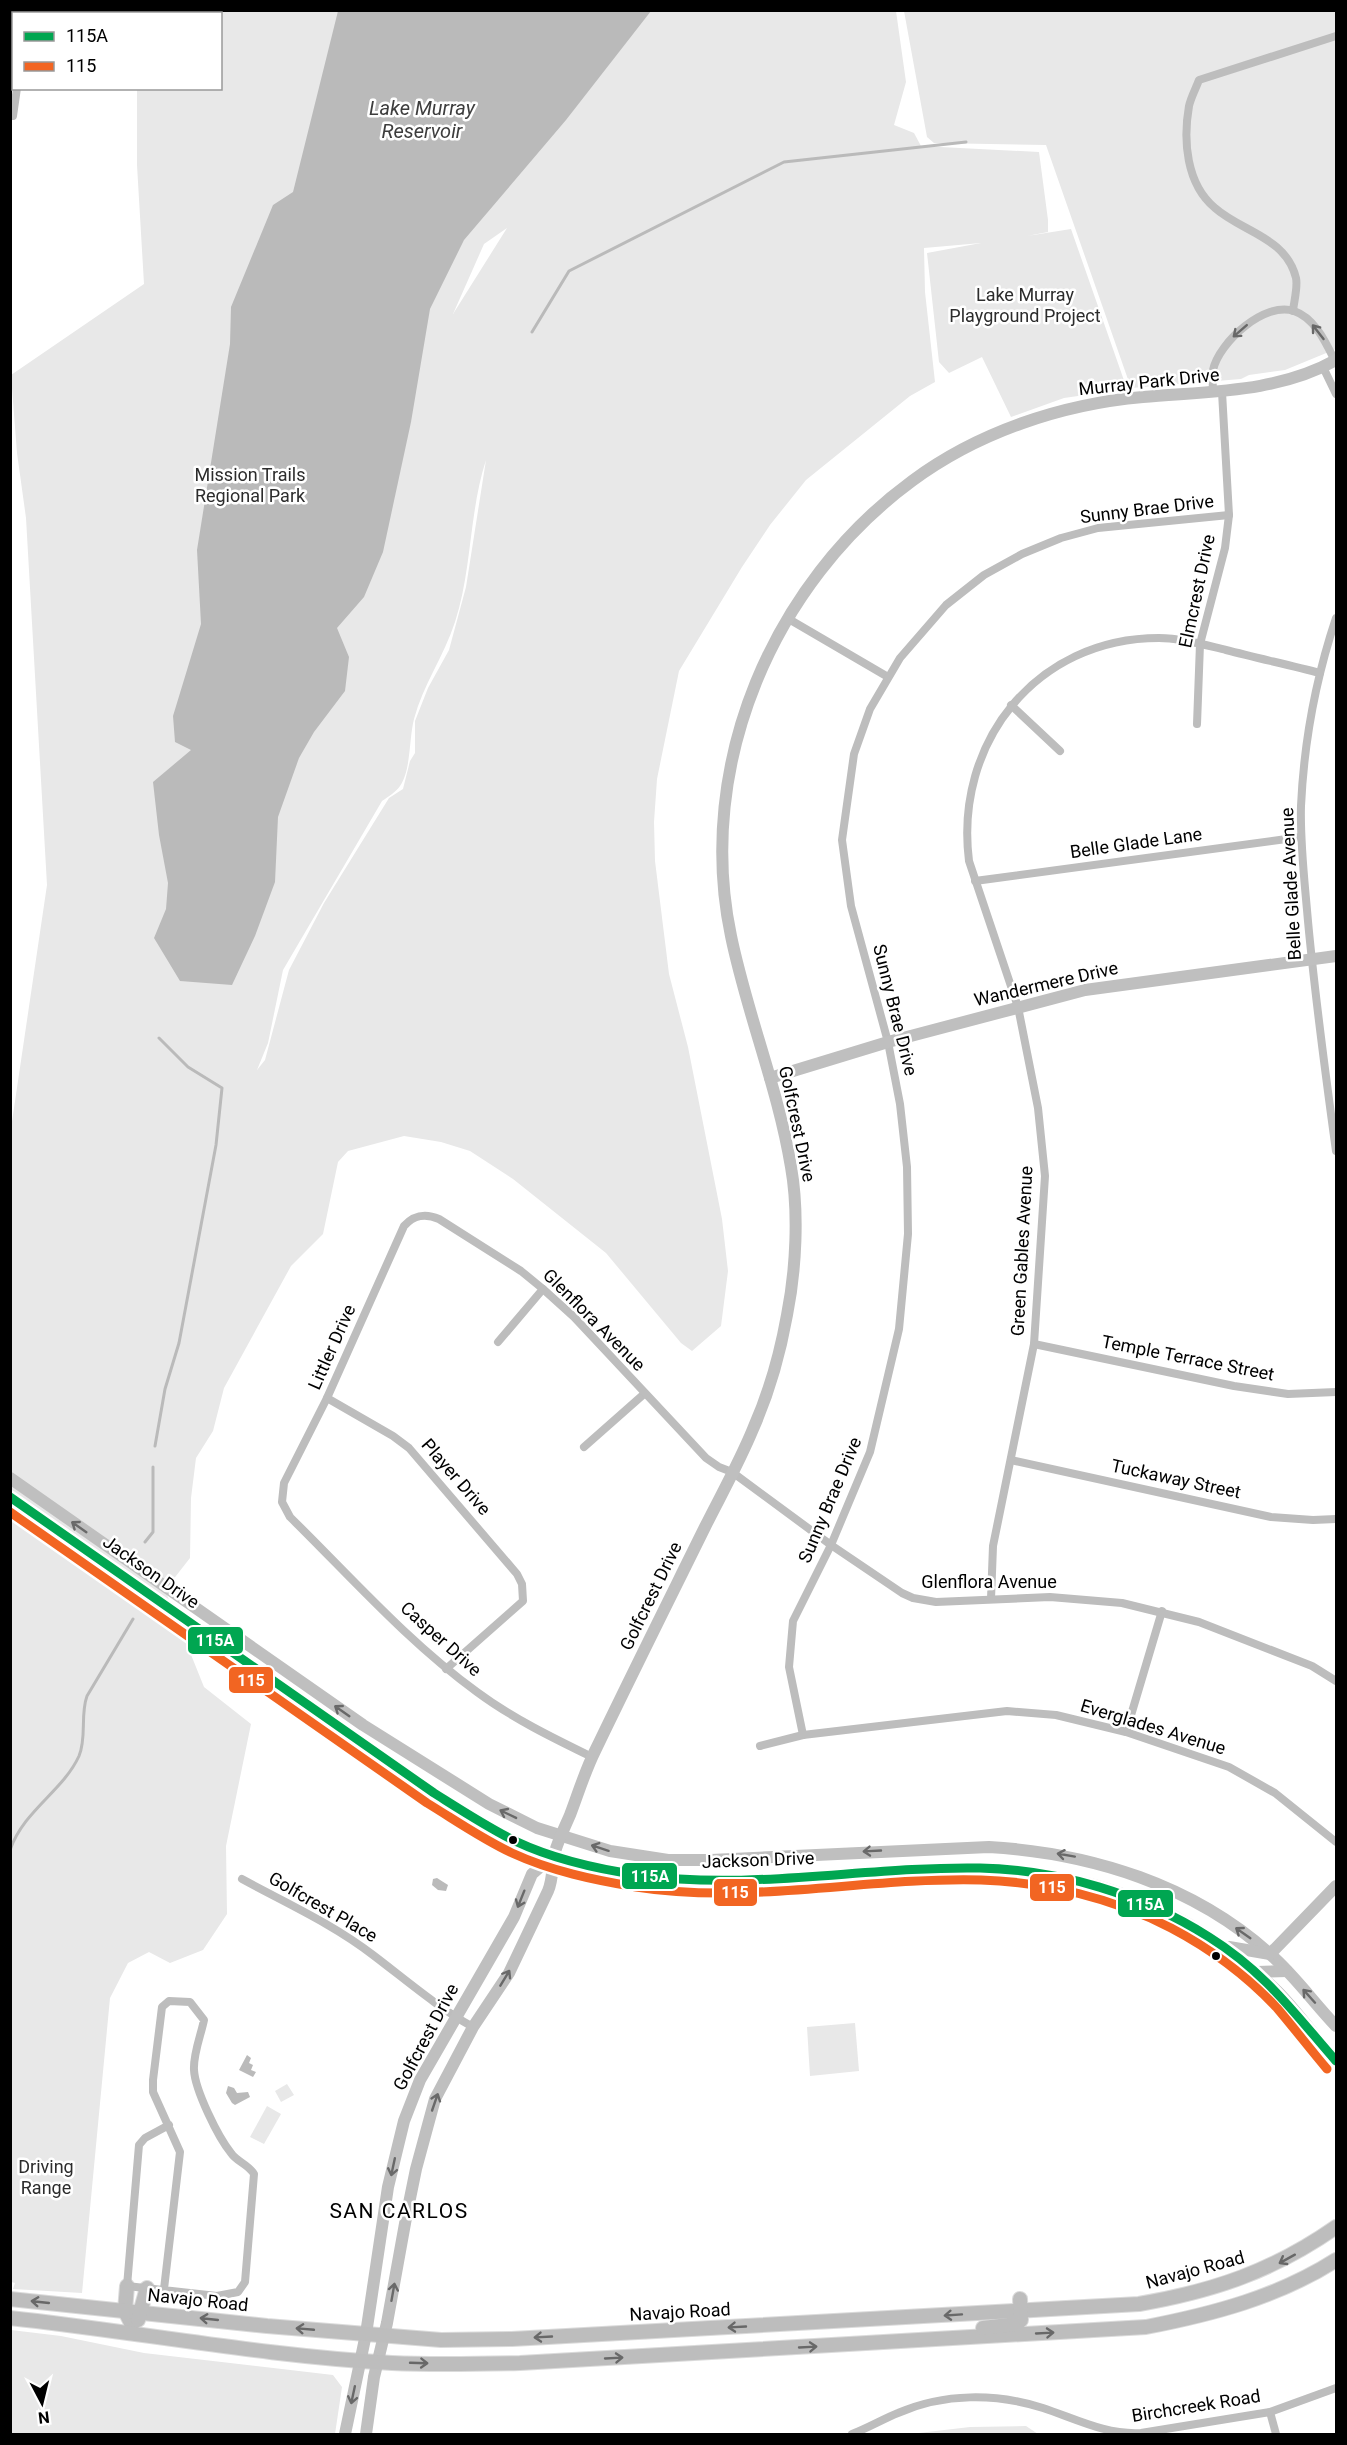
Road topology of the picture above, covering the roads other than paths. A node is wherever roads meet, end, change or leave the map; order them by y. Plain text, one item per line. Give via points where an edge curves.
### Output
1 (1336, 36) edge
2 (17, 90) edge
3 (14, 116) dead end
4 (1293, 311) junction
5 (1336, 360) edge
6 (1323, 367) junction
7 (1218, 393) junction
8 (1336, 394) edge
9 (1229, 515) junction
10 (787, 618) junction
11 (1336, 618) edge
12 (1200, 644) junction
13 (1320, 673) junction
14 (888, 677) junction
15 (1011, 705) junction
16 (1197, 724) dead end
17 (1060, 751) dead end
18 (1301, 837) junction
19 (975, 882) junction
20 (1336, 956) edge
21 (1311, 959) junction
22 (1018, 1006) junction
23 (888, 1042) junction
24 (770, 1078) junction
25 (1336, 1150) edge
26 (439, 1219) joint
27 (543, 1289) junction
28 (498, 1342) dead end
29 (1034, 1344) junction
30 (1336, 1392) edge
31 (644, 1394) junction
32 (327, 1398) junction
33 (584, 1447) dead end
34 (1011, 1460) junction
35 (732, 1472) junction
36 (10, 1478) edge
37 (10, 1497) edge
38 (290, 1517) joint
39 (1336, 1519) edge
40 (831, 1545) junction
41 (991, 1599) junction
42 (1162, 1611) junction
43 (446, 1669) junction
44 (1336, 1680) edge
45 (1126, 1732) junction
46 (803, 1735) junction
47 (760, 1746) dead end
48 (592, 1757) junction
49 (562, 1834) junction
50 (1336, 1842) edge
51 (554, 1855) junction
52 (242, 1879) dead end
53 (1336, 1886) edge
54 (1224, 1946) junction
55 (1270, 1954) junction
56 (1287, 1971) junction
57 (1257, 1972) junction
58 (456, 2018) junction
59 (1336, 2026) edge
60 (473, 2027) junction
61 (1336, 2061) edge
62 (169, 2125) junction
63 (1336, 2228) edge
64 (1336, 2260) edge
65 (127, 2286) junction
66 (147, 2288) junction
67 (164, 2289) junction
68 (10, 2299) edge
69 (1005, 2300) dead end
70 (1021, 2305) junction
71 (132, 2312) junction
72 (988, 2313) junction
73 (13, 2318) edge
74 (132, 2325) junction
75 (366, 2334) junction
76 (384, 2336) junction
77 (159, 2337) junction
78 (887, 2343) junction
79 (360, 2360) junction
80 (377, 2362) junction
81 (1336, 2388) edge
82 (1270, 2412) junction
83 (345, 2434) edge
84 (366, 2434) edge
85 (852, 2434) edge
86 (1276, 2434) edge

1 - 4 street via 1199,80 1189,104 1187,155 1198,190 1215,209 1282,250 1296,279
2 - 3 street
5 -> 4 street via 1316,328
4 -> 7 street, Elmcrest Drive via 1262,316 1237,331 1214,369
5 - 6 main road, Murray Park Drive
6 - 7 main road, Murray Park Drive via 1273,384
6 - 8 street
7 - 9 street, Elmcrest Drive
7 - 10 main road, Murray Park Drive via 1139,397 1071,408 1006,429 945,459 910,482 856,528 805,589
9 - 12 street, Elmcrest Drive via 1225,548
9 - 14 street, Sunny Brae Drive via 1098,528 1022,554 984,575 946,605
10 - 14 street
10 - 24 main road, Golfcrest Drive via 751,692 733,756 722,833 730,935
11 - 13 street, Belle Glade Avenue
12 - 13 street, Green Gables Avenue
12 - 15 street, Green Gables Avenue via 1160,638 1099,647 1050,670
12 - 16 street, Elmcrest Drive
13 - 18 street, Belle Glade Avenue via 1310,719
14 - 23 street, Sunny Brae Drive via 870,709 854,754 842,840 850,906
15 - 17 street
15 - 19 street, Green Gables Avenue via 978,763 971,786 966,837
18 - 19 street, Belle Glade Lane
18 - 21 street, Belle Glade Avenue
19 - 22 street, Green Gables Avenue
20 - 21 main road, Wandermere Drive
21 - 22 main road, Wandermere Drive via 1085,990
21 - 25 street, Belle Glade Avenue
22 - 23 main road, Wandermere Drive
22 - 29 street, Green Gables Avenue via 1038,1108 1045,1176
23 - 24 main road, Wandermere Drive
23 - 40 street, Sunny Brae Drive via 907,1167 908,1234 899,1329 870,1452
24 - 35 main road, Golfcrest Drive via 794,1186 794,1260 778,1362
26 - 27 street, Glenflora Avenue
26 - 32 street, Littler Drive via 420,1215 404,1226
27 - 28 street
27 - 31 street, Glenflora Avenue
29 - 30 street, Temple Terrace Street via 1234,1386 1288,1394
29 - 34 street, Green Gables Avenue
31 - 33 street
31 - 35 street, Glenflora Avenue via 706,1458
32 - 38 street, Littler Drive via 284,1483 282,1502
32 - 43 street, Player Drive via 409,1448 518,1574 523,1601
34 - 39 street, Tuckaway Street via 1271,1517
34 - 41 street, Green Gables Avenue via 993,1546
35 - 40 street, Glenflora Avenue
35 - 48 main road, Golfcrest Drive
49 -> 36 main road, Jackson Drive via 537,1828 489,1804 363,1725
37 - 51 main road, Jackson Drive via 434,1793 480,1822
38 - 43 street, Casper Drive
40 - 41 street, Glenflora Avenue via 914,1598 936,1602
40 - 46 street, Sunny Brae Drive via 793,1621 789,1667
41 - 42 street, Glenflora Avenue via 1050,1597
42 - 44 street, Glenflora Avenue via 1312,1666
42 - 45 street
43 - 48 street, Casper Drive via 498,1706
45 - 46 street, Everglades Avenue via 1056,1715 1007,1711
45 - 50 street, Everglades Avenue via 1229,1767 1275,1793
46 - 47 street, Everglades Avenue
48 - 49 main road, Golfcrest Drive
49 - 51 main road, Golfcrest Drive
55 -> 49 main road, Jackson Drive via 1203,1906 1160,1885 1072,1856 989,1847 668,1860 610,1851
51 - 54 main road, Jackson Drive via 616,1873 696,1881 944,1869 1052,1874 1110,1889 1157,1907
51 -> 58 main road, Golfcrest Drive via 532,1874 514,1917
60 -> 51 main road, Golfcrest Drive via 508,1973 548,1891 554,1878
52 - 58 street, Golfcrest Place via 337,1930
53 - 55 main road
54 - 55 main road
54 - 57 main road, Jackson Drive
55 - 56 main road, Jackson Drive
56 - 57 main road
59 -> 56 main road, Jackson Drive
57 - 61 main road, Jackson Drive
58 - 60 street, Golfcrest Place
58 -> 75 main road, Golfcrest Drive via 420,2080 404,2121 388,2187
76 -> 60 main road, Golfcrest Drive via 416,2169 435,2099
62 - 65 street via 139,2145
62 - 67 street via 180,2152
62 - 67 street via 153,2092 160,2014 169,2001 190,2002 204,2020 194,2068 197,2088 225,2145 254,2174 244,2282 238,2292 217,2296
63 -> 70 main road, Navajo Road via 1277,2264 1180,2297 1139,2304
78 -> 64 main road via 1146,2327 1180,2321 1292,2285
65 - 66 street
65 - 71 main road
66 - 67 street
66 - 71 main road
71 -> 68 main road, Navajo Road
69 - 72 main road
70 - 72 main road, Navajo Road
70 - 78 main road via 1021,2320 1017,2324 917,2332
71 - 74 main road via 138,2319
75 -> 71 main road, Navajo Road
72 -> 76 main road, Navajo Road via 512,2339
73 - 74 main road via 55,2316
73 - 77 main road
74 - 77 main road
75 - 76 main road, Navajo Road
75 - 79 main road, Golfcrest Drive
76 - 80 main road, Golfcrest Drive
77 - 79 main road
80 -> 78 main road via 520,2363
79 - 80 main road
79 -> 83 main road, Golfcrest Drive
80 - 84 main road, Golfcrest Drive
81 - 82 street, Birchcreek Road
82 - 85 street, Birchcreek Road via 1124,2434 1029,2404 967,2397 916,2406
82 - 86 street

